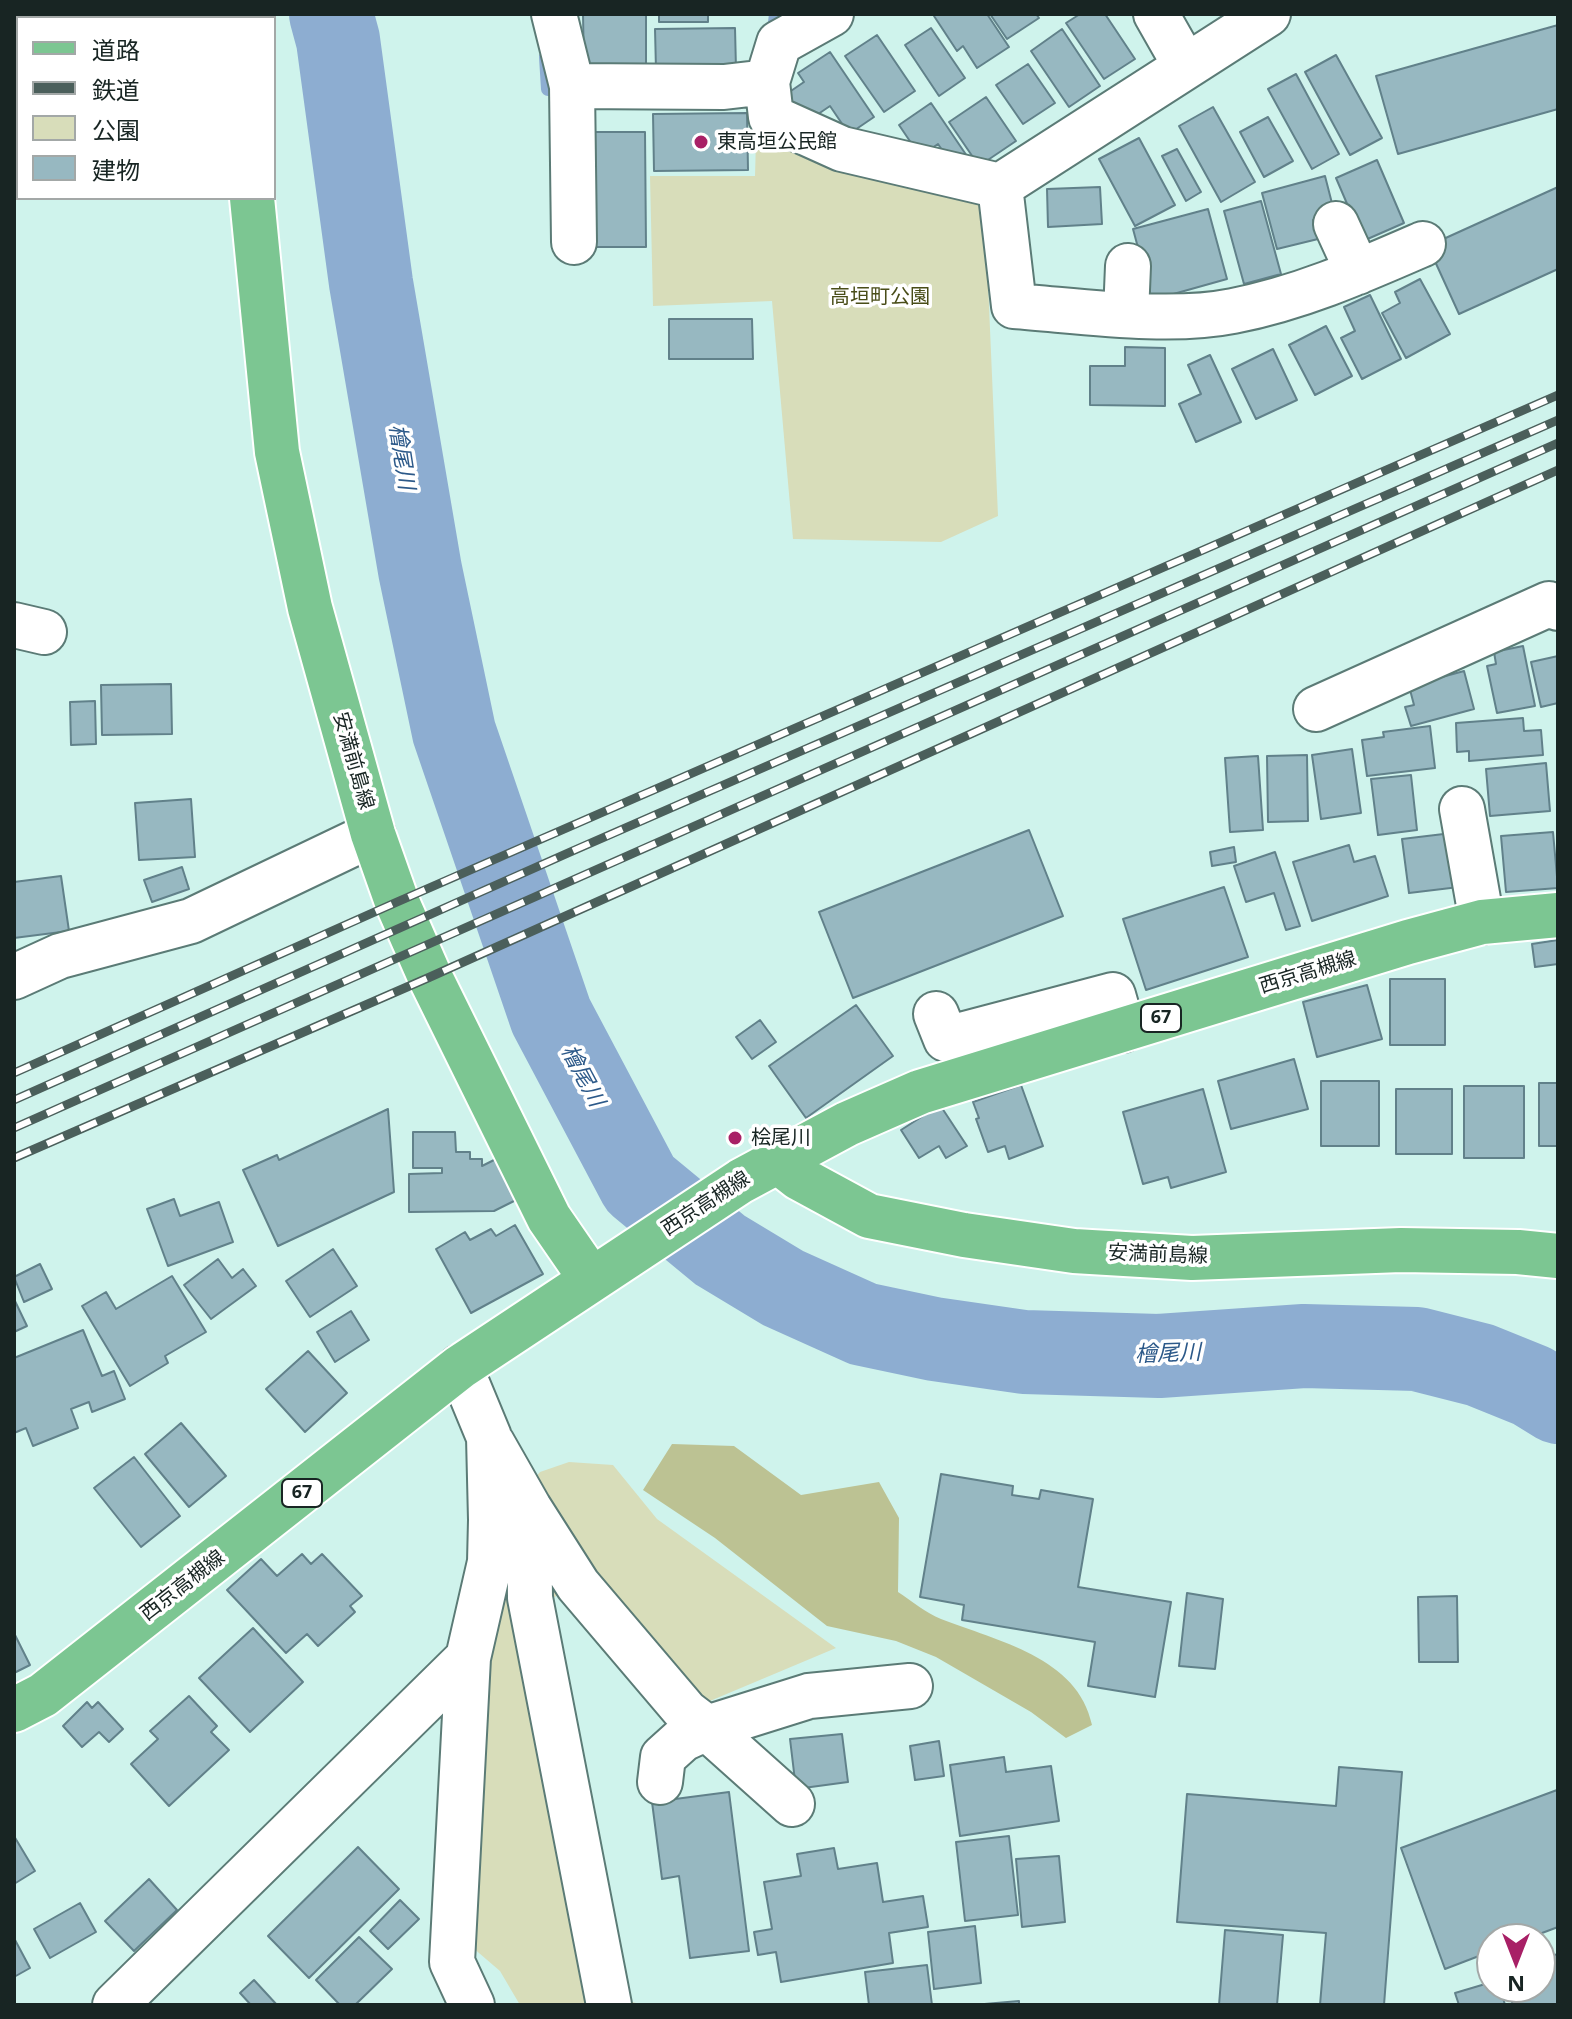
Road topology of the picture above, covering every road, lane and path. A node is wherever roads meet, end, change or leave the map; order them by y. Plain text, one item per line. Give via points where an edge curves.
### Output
1 (554, 14) edge
2 (831, 14) edge
3 (1156, 14) edge
4 (1268, 14) edge
5 (776, 47) edge
6 (1185, 65) junction
7 (572, 86) junction
8 (1000, 186) junction
9 (252, 200) edge
10 (1336, 224) dead end
11 (574, 242) dead end
12 (1423, 244) dead end
13 (1128, 266) dead end
14 (1358, 272) junction
15 (1126, 314) junction
16 (1558, 608) edge
17 (1316, 709) dead end
18 (1462, 809) dead end
19 (373, 834) junction
20 (1558, 915) edge
21 (1482, 922) junction
22 (14, 977) edge
23 (936, 1014) dead end
24 (1123, 1030) junction
25 (758, 1171) junction
26 (1558, 1256) edge
27 (605, 1269) junction
28 (460, 1367) junction
29 (489, 1437) junction
30 (529, 1508) junction
31 (468, 1658) junction
32 (910, 1686) dead end
33 (14, 1710) edge
34 (707, 1728) junction
35 (660, 1782) dead end
36 (792, 1804) dead end
37 (115, 2005) edge
38 (472, 2005) edge
39 (609, 2005) edge

1 - 7 street
2 - 5 street
3 - 6 street
4 - 6 street
5 - 7 street via 724,87
5 - 8 street via 771,117 842,149
6 - 8 street
7 - 11 street
8 - 15 street via 1014,306
9 - 19 main road, 安満前島線 via 277,452 310,608
10 - 14 street
12 - 14 street
13 - 15 street
14 - 15 street via 1231,312
16 - 17 street via 1549,604
18 - 21 street
19 - 22 street via 191,921 60,956
19 - 27 main road, 安満前島線 via 430,977 549,1218
20 - 21 main road, 西京高槻線 / 67
21 - 24 main road, 西京高槻線 / 67
23 - 24 street via 946,1039 1113,995
24 - 25 main road, 西京高槻線 / 67 via 920,1092
25 - 26 main road, 安満前島線 via 799,1178 869,1216 1074,1251 1192,1258 1401,1250
25 - 27 main road, 西京高槻線 / 67
27 - 28 main road, 西京高槻線 / 67
28 - 29 street
28 - 33 main road, 西京高槻線 / 67 via 43,1695
29 - 30 street
29 - 31 street via 490,1562
30 - 34 street via 614,1630 686,1712
30 - 39 street via 530,1598
31 - 37 street
31 - 38 street via 452,1962
32 - 34 street via 809,1696
34 - 35 street via 683,1739 663,1757
34 - 36 street

